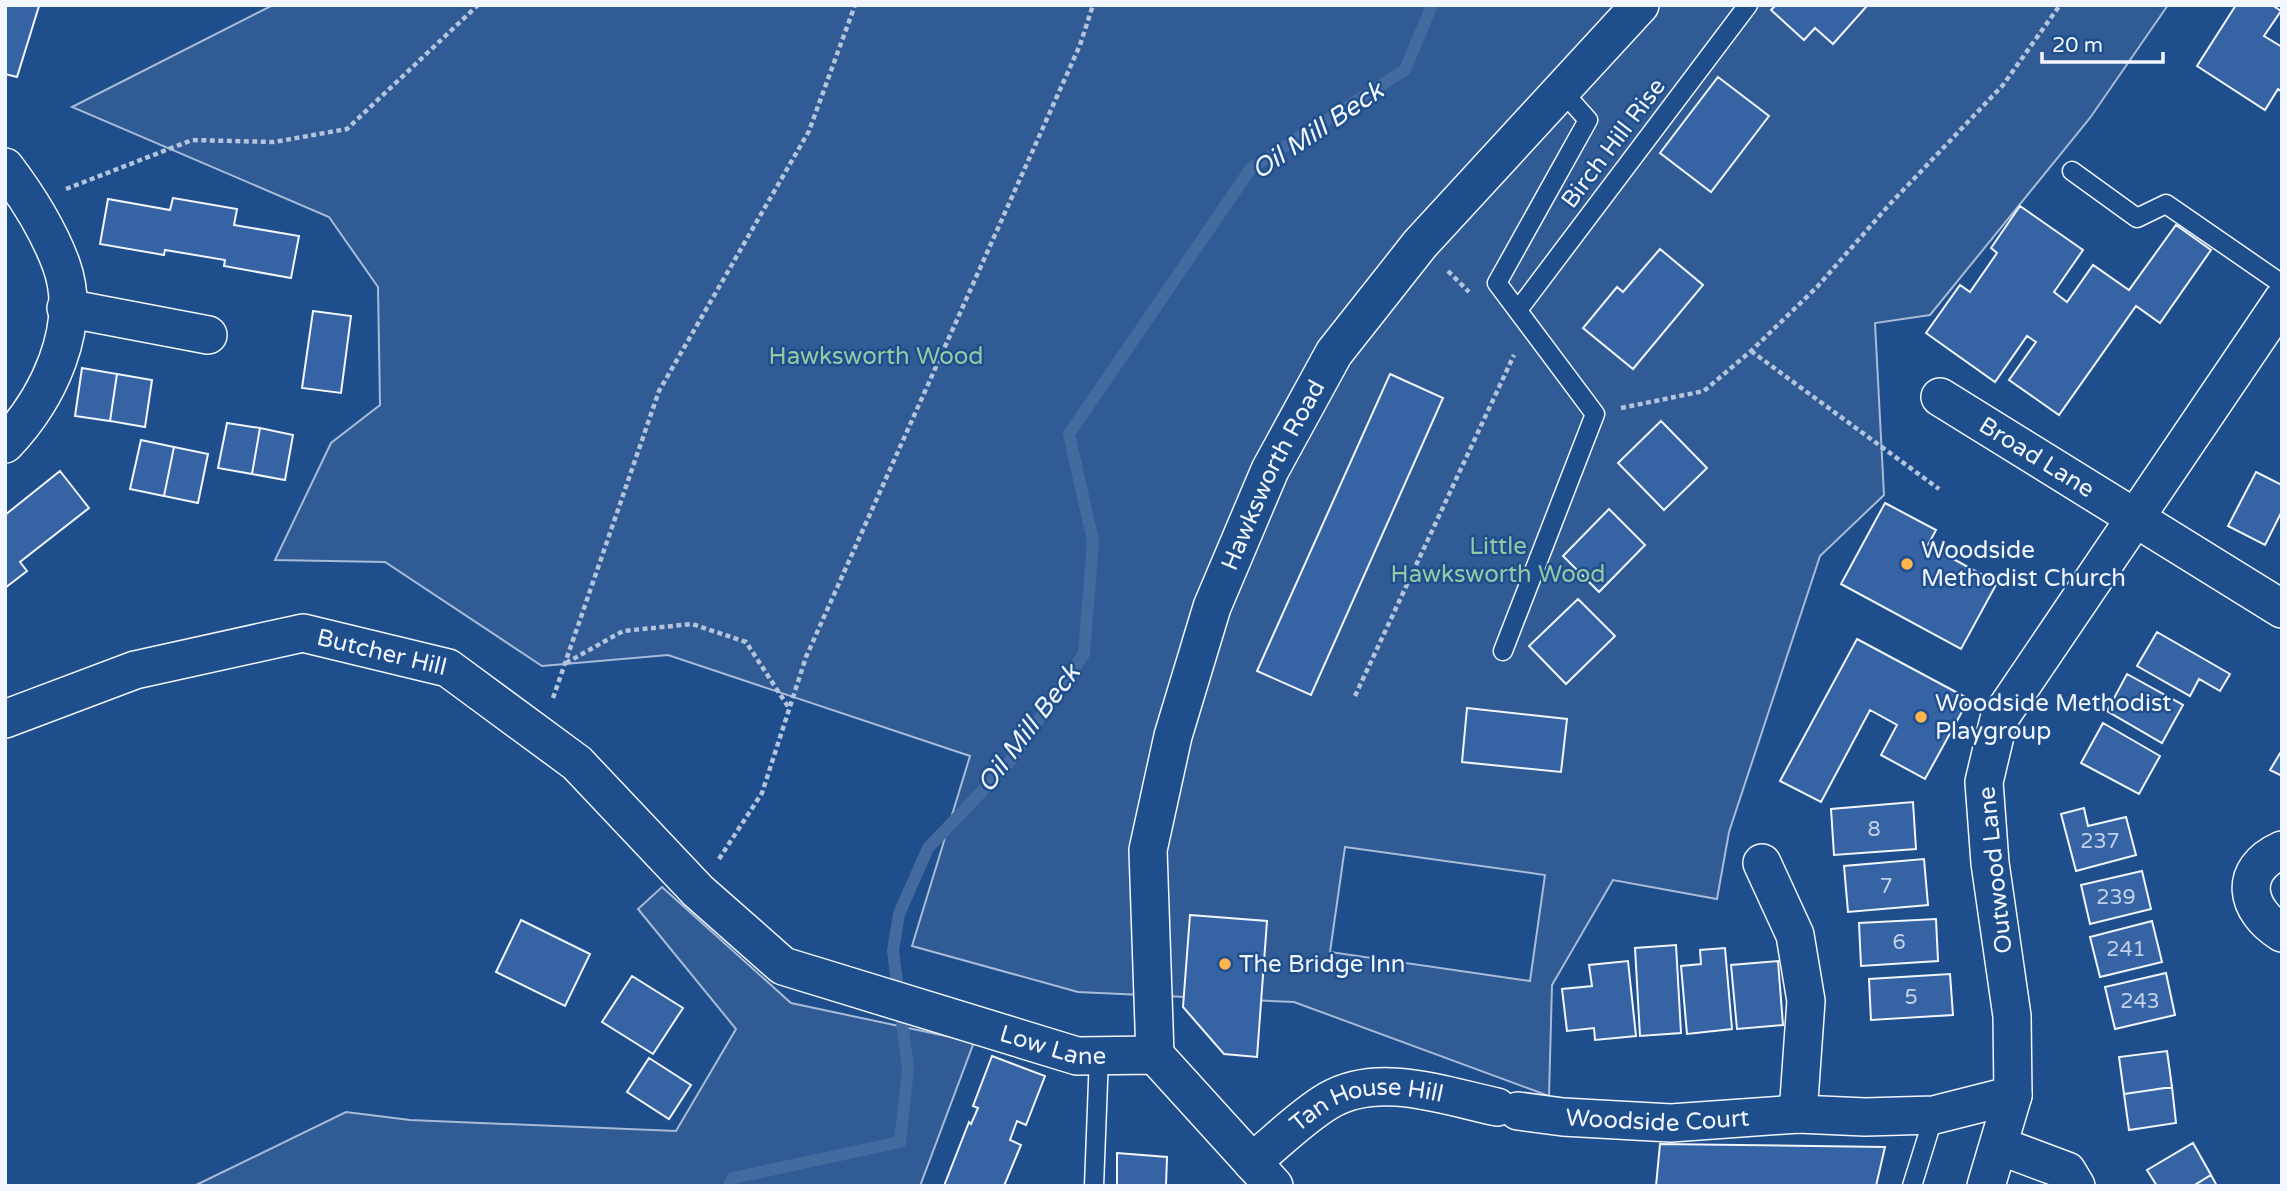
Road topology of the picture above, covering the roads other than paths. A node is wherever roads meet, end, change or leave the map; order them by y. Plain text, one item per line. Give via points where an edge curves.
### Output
1 (1640, 5) edge
2 (1748, 5) edge
3 (1563, 92) junction
4 (2072, 171) dead end
5 (13, 177) edge
6 (2282, 284) edge
7 (2282, 301) edge
8 (66, 308) junction
9 (1518, 310) junction
10 (208, 335) dead end
11 (1940, 397) dead end
12 (5, 444) edge
13 (2135, 518) junction
14 (2282, 609) edge
15 (1503, 651) dead end
16 (5, 719) edge
17 (2282, 850) edge
18 (1762, 863) dead end
19 (2282, 933) edge
20 (783, 966) joint
21 (1155, 1055) junction
22 (1099, 1056) junction
23 (2013, 1095) junction
24 (1507, 1109) joint
25 (1798, 1114) junction
26 (1934, 1115) junction
27 (2000, 1146) junction
28 (1263, 1174) edge
29 (1094, 1186) edge
30 (1912, 1186) edge
31 (1986, 1186) edge
32 (2076, 1186) edge

1 - 3 street, Hawksworth Road
2 - 9 lane, Birch Hill Rise
3 - 9 lane, Birch Hill Rise via 1588,120 1497,282
3 - 21 street, Hawksworth Road via 1420,244 1334,353 1270,470 1212,607 1173,736 1149,850
4 - 6 lane via 2137,218 2166,204
5 - 8 street via 62,266
7 - 13 street, Outwood Lane
8 - 10 street
8 - 12 street via 57,366 45,393
9 - 15 lane, Birch Hill Rise via 1595,414
11 - 13 street, Broad Lane
13 - 14 street, Broad Lane
13 - 23 street, Outwood Lane via 1999,719 1984,782 1990,863 2012,1016
16 - 20 street, Butcher Hill via 135,670 303,633 449,668 577,763 698,891
17 - 19 street via 2271,855 2254,875 2250,901 2263,920
18 - 25 street via 1795,935 1806,1001
20 - 22 street, Low Lane via 1077,1056
21 - 22 street, Low Lane
21 - 28 street
22 - 29 lane
23 - 26 street, Woodside Court
23 - 27 street, Outwood Lane
24 - 25 street, Woodside Court via 1671,1123
24 - 28 street, Tan House Hill via 1404,1088 1359,1088 1328,1101
25 - 26 street, Woodside Court
26 - 30 lane
27 - 31 street, Outwood Lane
27 - 32 street via 2067,1171

